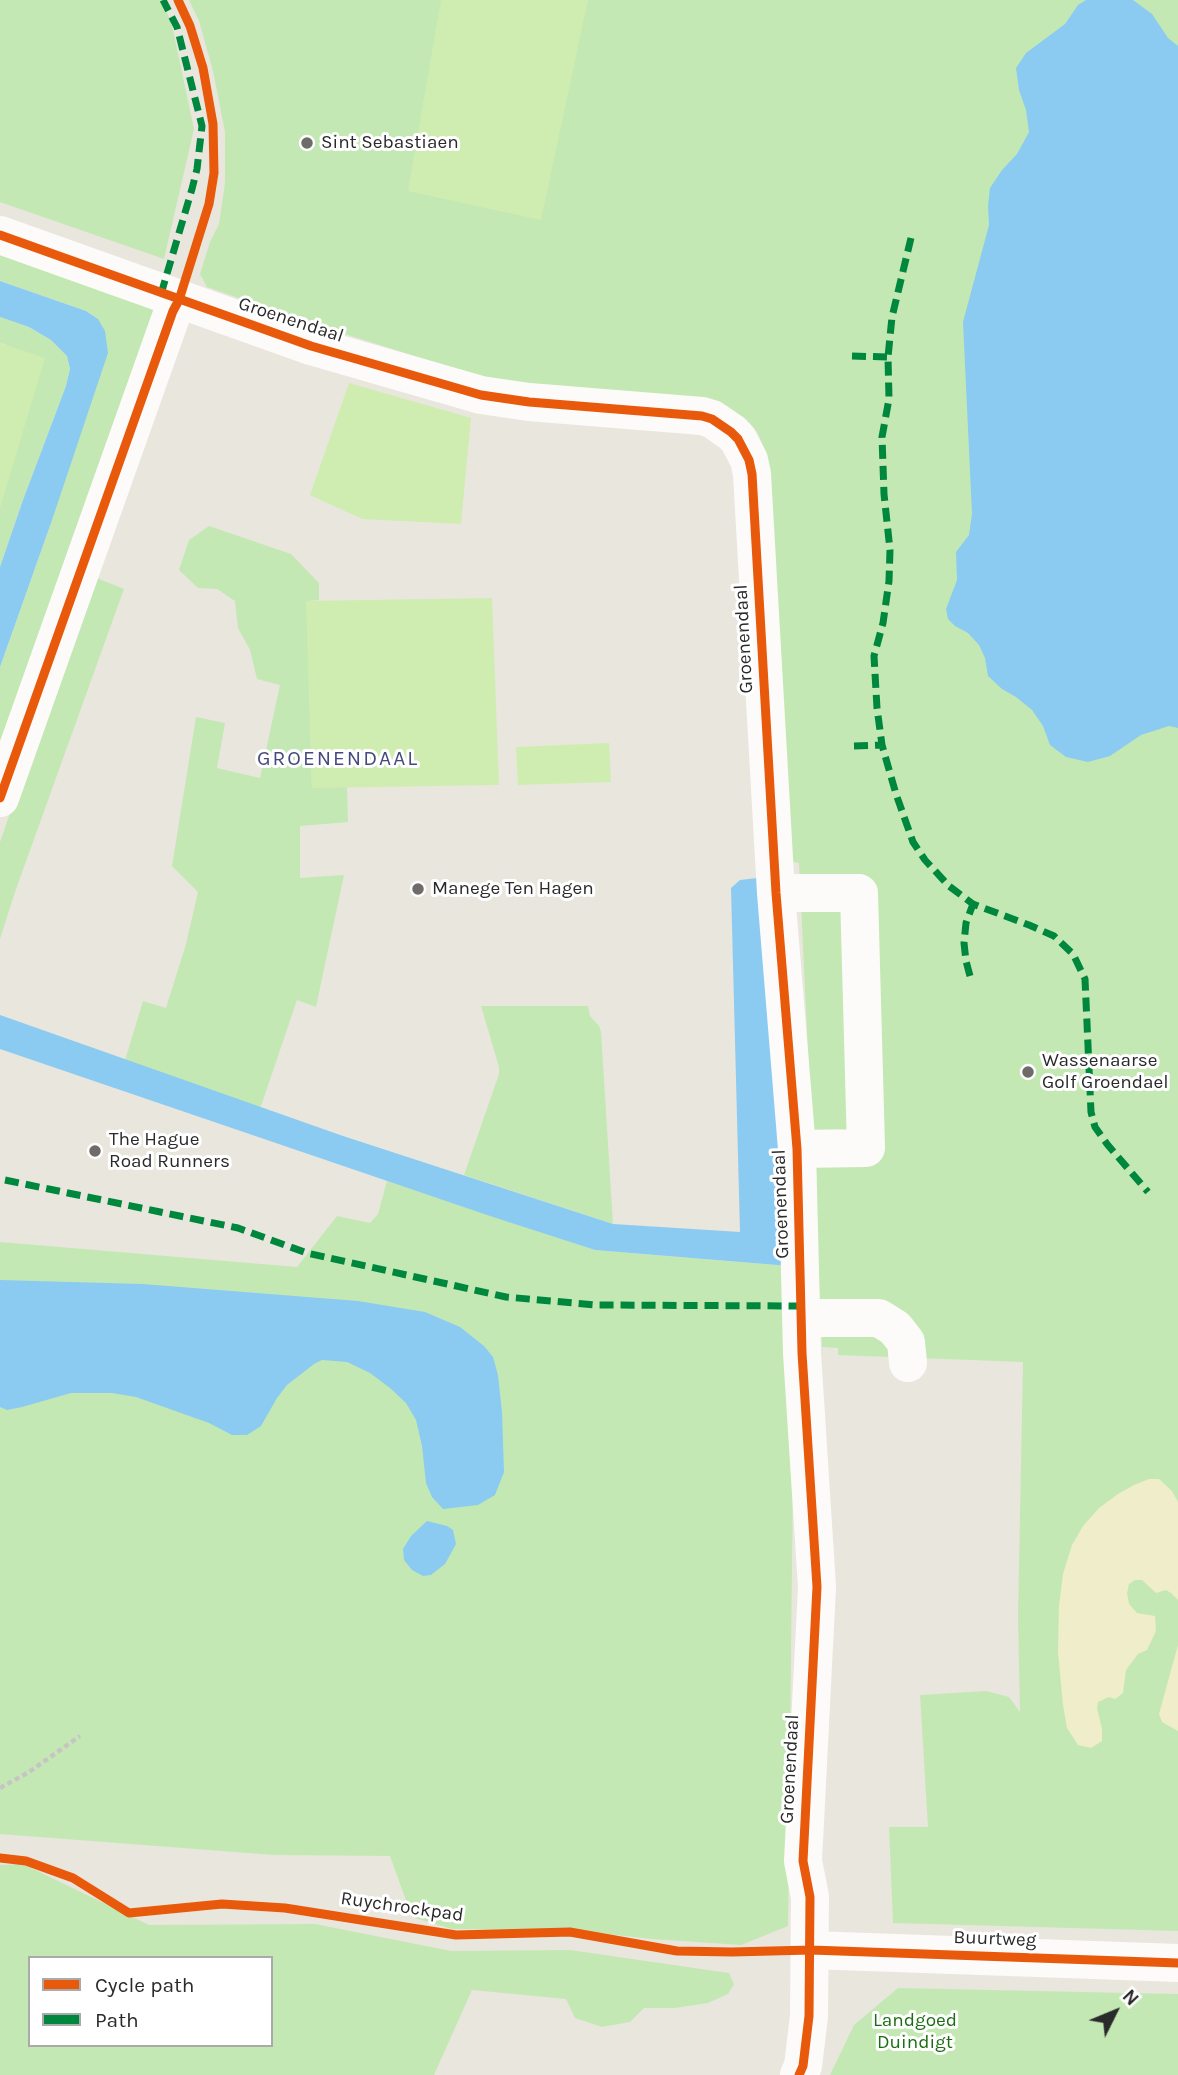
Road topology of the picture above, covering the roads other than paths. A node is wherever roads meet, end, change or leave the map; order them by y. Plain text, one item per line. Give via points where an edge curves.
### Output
1 (0, 234) edge
2 (179, 300) junction
3 (0, 798) edge
4 (776, 893) junction
5 (797, 1149) junction
6 (802, 1318) junction
7 (908, 1363) dead end
8 (811, 1950) junction
9 (1178, 1963) edge
10 (799, 2075) edge

1 - 2 street, Groenendaal
2 - 3 street
2 - 4 street, Groenendaal via 311,346 481,395 702,416 731,432 749,460 752,474
4 - 5 street, Groenendaal
4 - 5 street, Groenendaal via 859,893 866,1148
5 - 6 street, Groenendaal
6 - 7 street via 879,1318 906,1342
6 - 8 street, Groenendaal via 817,1587 803,1861 810,1898
8 - 9 street, Buurtweg
8 - 10 street, Groenendaal via 809,2017

